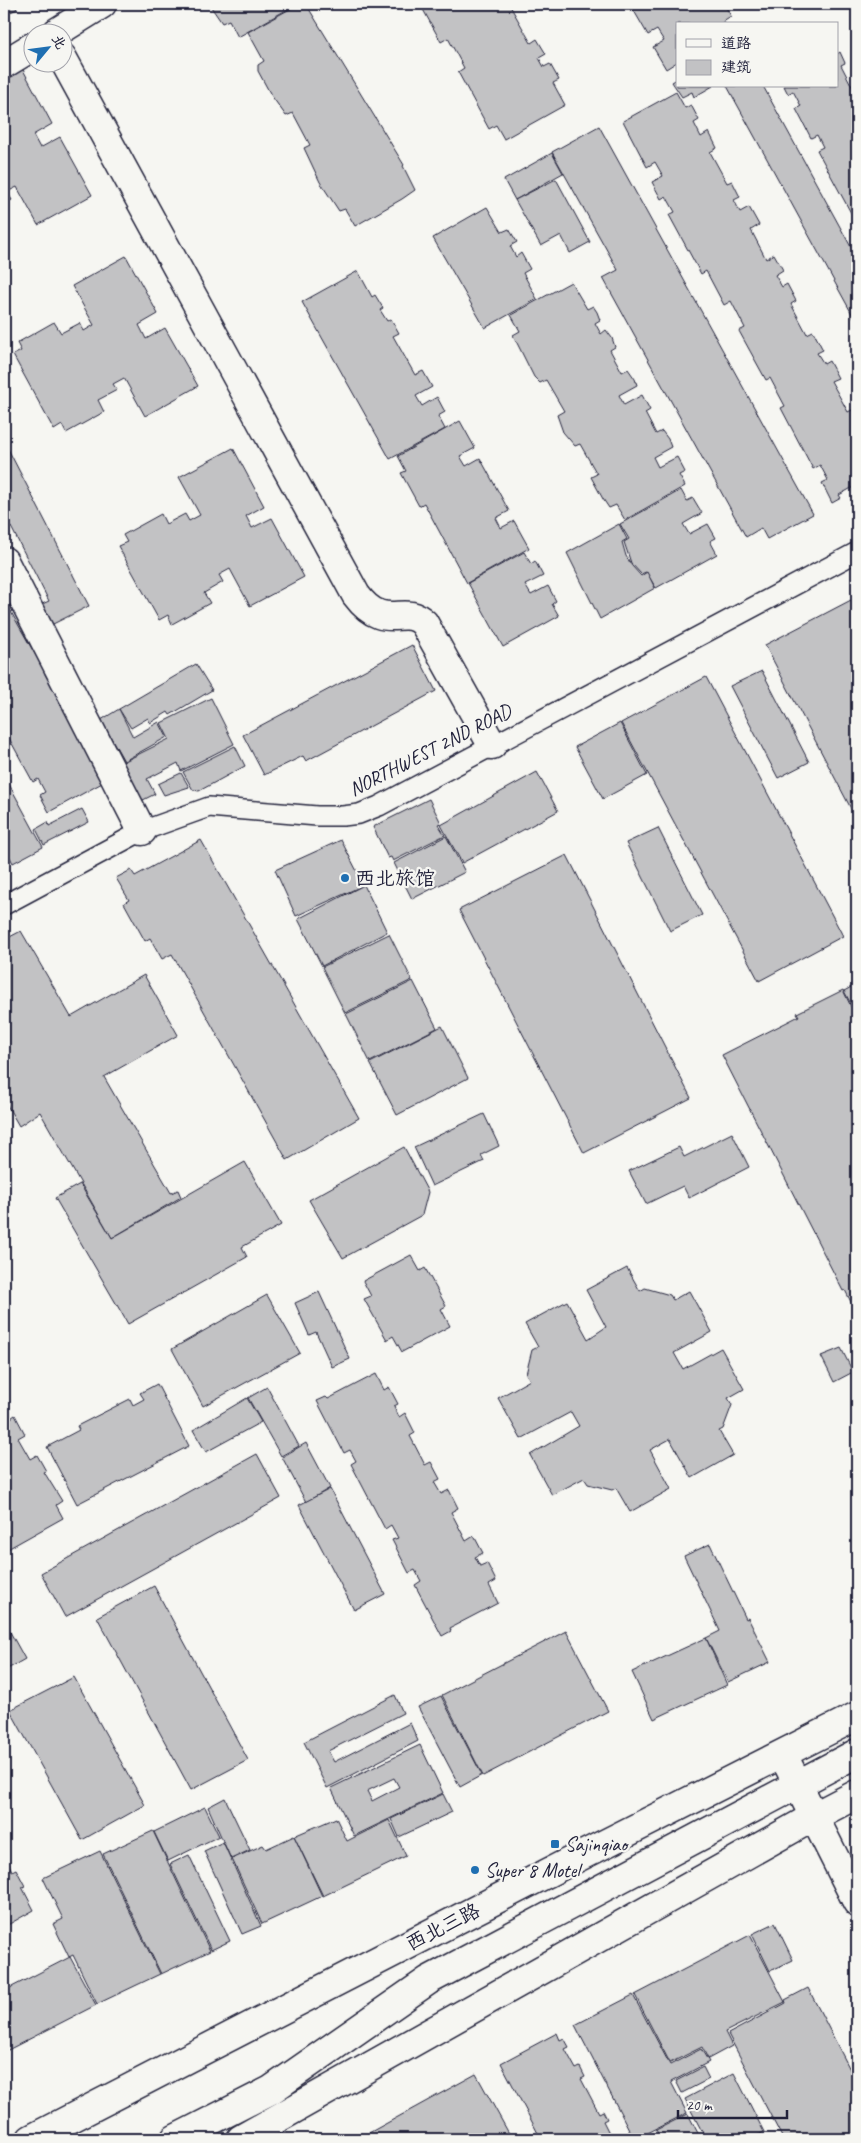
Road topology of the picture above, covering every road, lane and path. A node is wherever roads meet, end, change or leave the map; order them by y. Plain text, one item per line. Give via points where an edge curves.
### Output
1 (102, 4) edge
2 (72, 23) edge
3 (22, 53) edge
4 (4, 64) edge
5 (70, 72) edge
6 (857, 552) edge
7 (4, 561) edge
8 (492, 745) junction
9 (142, 831) junction
10 (4, 905) edge
11 (857, 1716) edge
12 (857, 1753) edge
13 (783, 1755) junction
14 (798, 1783) junction
15 (857, 1794) edge
16 (815, 1816) junction
17 (857, 1902) edge
18 (31, 2139) edge
19 (174, 2139) edge
20 (241, 2139) edge

1 - 2 street
3 - 4 street
5 - 8 street via 356,596 365,607 382,616 410,615 424,624
6 - 8 lane, NORTHWEST 2ND ROAD
7 - 9 street
8 - 9 lane, NORTHWEST 2ND ROAD via 359,814 318,816 209,807
9 - 10 lane, NORTHWEST 2ND ROAD
11 - 13 street, 西北三路
12 - 14 street, 西北三路
13 - 14 street
13 - 18 street, 西北三路
14 - 16 street
14 - 19 street, 西北三路 via 429,1980 271,2090
15 - 16 street
16 - 17 street
16 - 20 street

